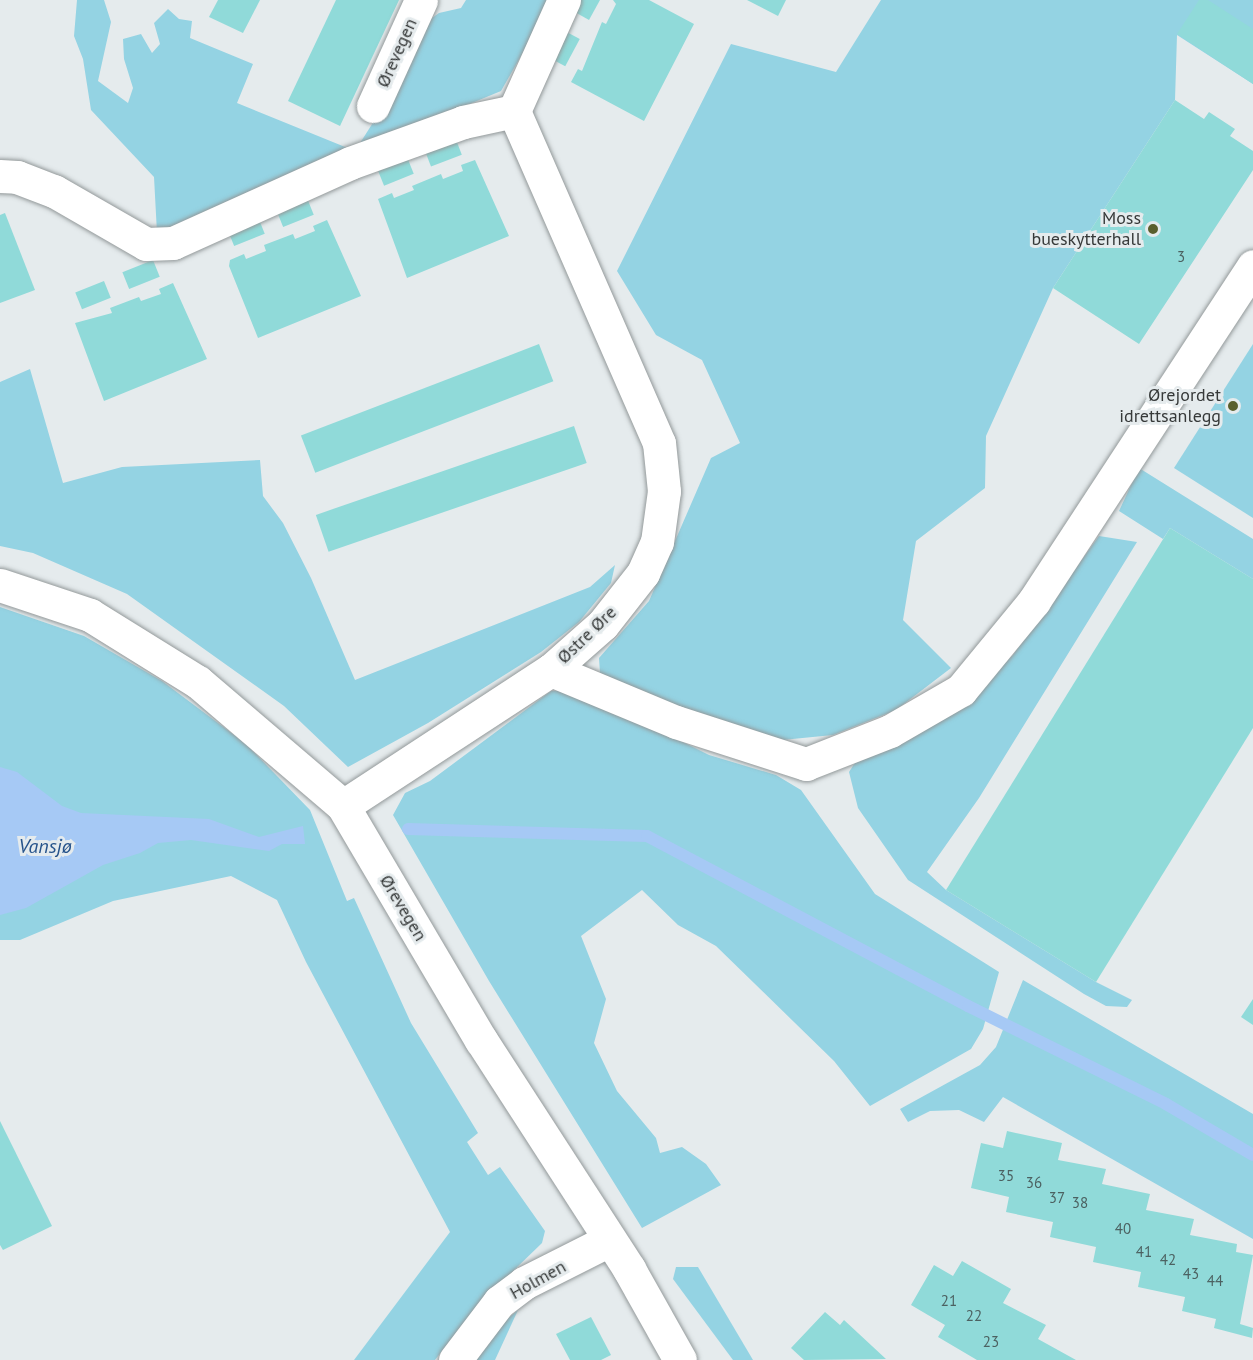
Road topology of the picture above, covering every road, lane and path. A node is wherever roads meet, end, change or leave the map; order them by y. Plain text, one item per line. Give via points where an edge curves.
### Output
1 (421, 0) edge
2 (564, 0) edge
3 (373, 106) dead end
4 (514, 111) junction
5 (0, 176) edge
6 (1253, 266) edge
7 (0, 585) edge
8 (551, 670) junction
9 (343, 806) junction
10 (609, 1240) junction
11 (455, 1360) edge
12 (680, 1360) edge

1 - 3 street, Ørevegen
2 - 4 street
4 - 5 street via 463,122 350,163 173,243 146,244 54,191 17,177
4 - 8 street, Østre Øre via 659,442 664,491 657,542 643,573 603,624
6 - 8 street via 1034,601 961,690 890,731 806,764 676,722
7 - 9 street, Ørevegen via 90,615 198,682
8 - 9 street, Østre Øre
9 - 10 street, Ørevegen via 481,1040
10 - 11 street, Holmen via 524,1283 499,1302
10 - 12 street, Ørevegen

